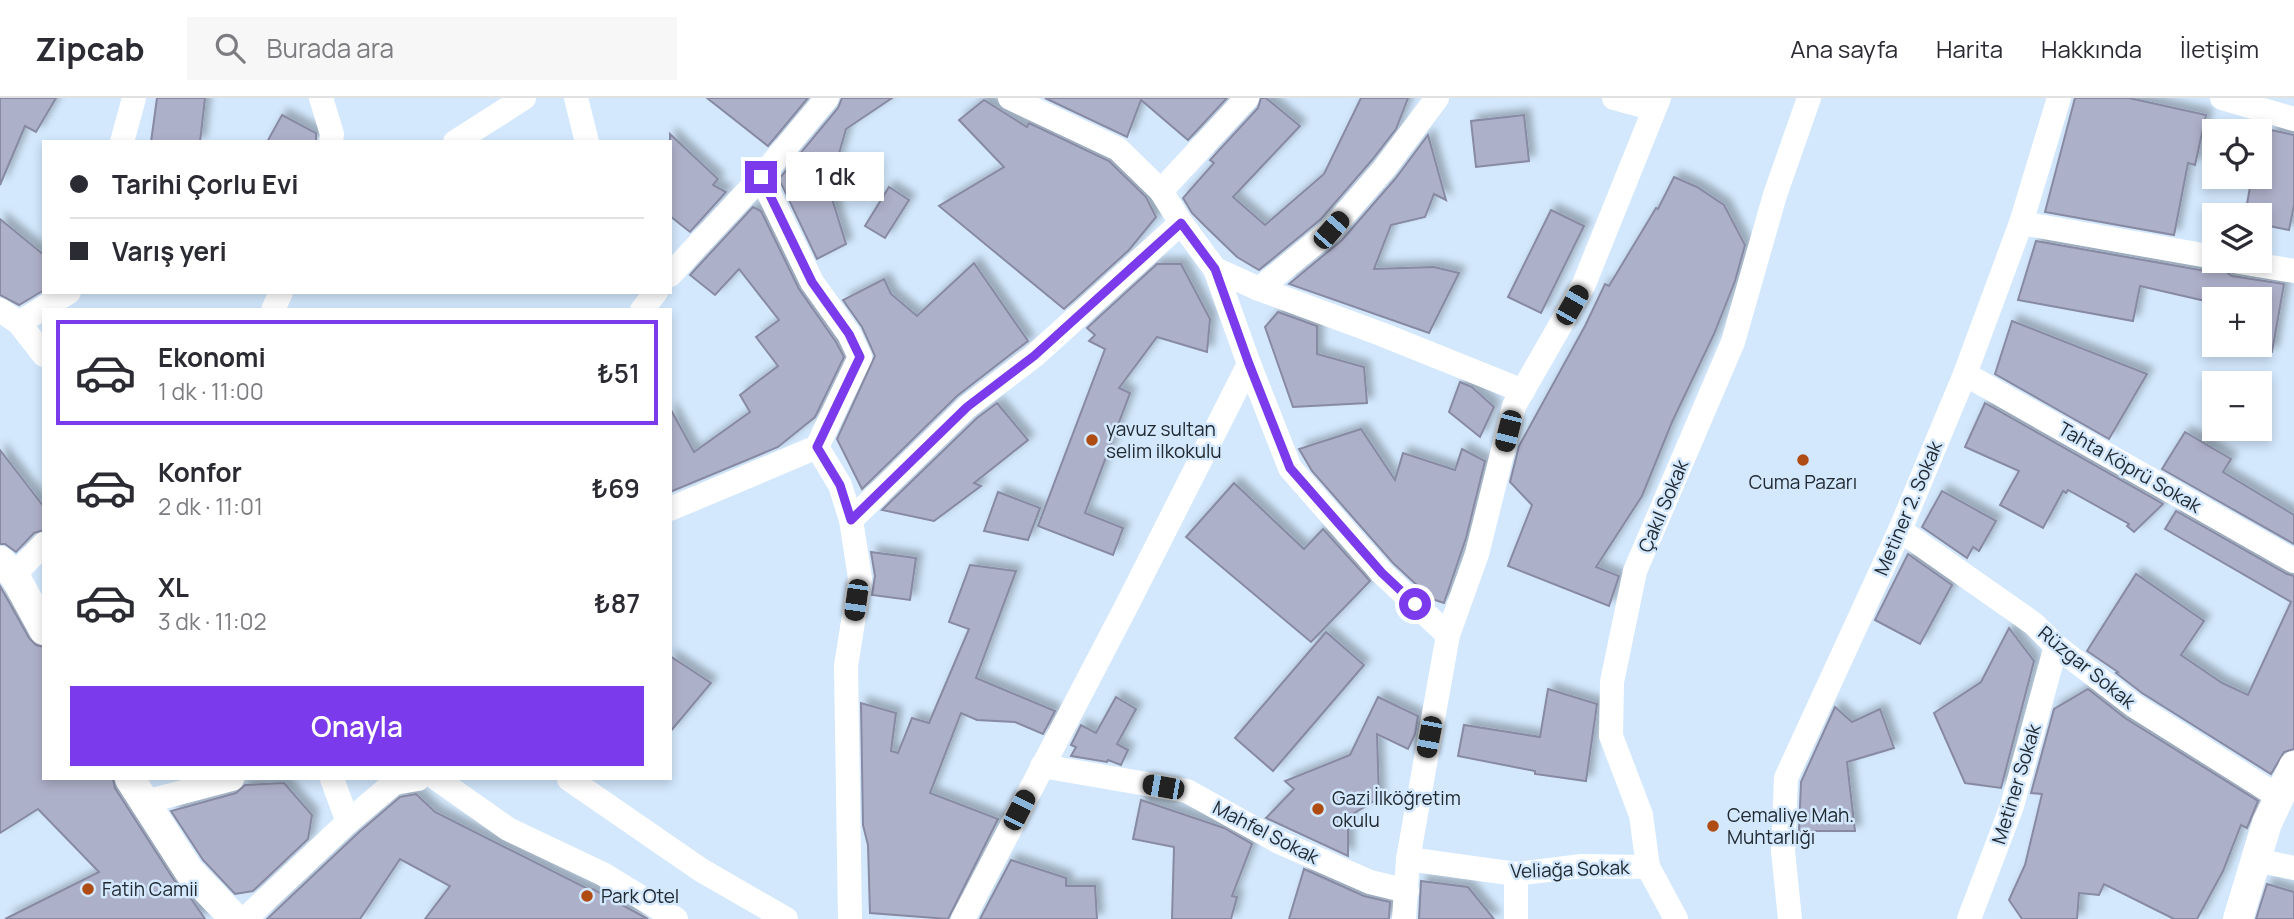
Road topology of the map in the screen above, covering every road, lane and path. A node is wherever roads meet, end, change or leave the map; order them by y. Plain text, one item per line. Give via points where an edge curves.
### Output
1 (134, 98) edge
2 (321, 98) edge
3 (524, 98) edge
4 (576, 98) edge
5 (827, 98) edge
6 (1010, 98) edge
7 (1247, 98) edge
8 (1437, 98) edge
9 (1614, 98) edge
10 (1809, 98) edge
11 (2059, 98) edge
12 (2222, 98) edge
13 (1656, 104) edge
14 (2294, 118) edge
15 (123, 140) edge
16 (331, 140) edge
17 (458, 140) edge
18 (586, 140) edge
19 (761, 177) junction
20 (1161, 191) junction
21 (1181, 223) junction
22 (2021, 223) junction
23 (2202, 255) edge
24 (674, 263) edge
25 (2272, 267) edge
26 (1215, 269) junction
27 (2294, 271) edge
28 (1258, 289) junction
29 (64, 294) edge
30 (654, 294) edge
31 (644, 308) edge
32 (10, 316) edge
33 (42, 353) edge
34 (1249, 364) junction
35 (1965, 374) junction
36 (1523, 391) junction
37 (817, 447) junction
38 (672, 508) edge
39 (851, 520) junction
40 (1900, 530) junction
41 (42, 545) edge
42 (2294, 561) edge
43 (7, 568) edge
44 (42, 627) edge
45 (1448, 635) junction
46 (2056, 646) junction
47 (1041, 766) junction
48 (2294, 766) edge
49 (223, 780) edge
50 (332, 780) edge
51 (412, 780) edge
52 (438, 780) edge
53 (570, 780) edge
54 (138, 790) edge
55 (2279, 797) junction
56 (348, 822) junction
57 (1408, 859) junction
58 (2256, 860) junction
59 (1648, 867) junction
60 (2294, 868) edge
61 (1516, 874) junction
62 (1407, 891) junction
63 (1970, 918) edge
64 (235, 919) edge
65 (245, 919) edge
66 (676, 919) edge
67 (786, 919) edge
68 (850, 919) edge
69 (963, 919) edge
70 (1404, 919) edge
71 (1517, 919) edge
72 (1676, 919) edge
73 (1790, 919) edge
74 (2238, 919) edge

1 - 15 street
2 - 16 street
3 - 17 street
4 - 18 street
5 - 19 street
6 - 20 street via 1118,149
7 - 20 street
8 - 28 street via 1331,230
9 - 13 street
10 - 59 street, Çakıl Sokak via 1732,342 1635,571 1612,682 1611,736 1642,815
11 - 22 street, Metiner 2. Sokak
12 - 14 street
13 - 36 street via 1584,284
19 - 24 street
19 - 37 street via 812,282 860,357
20 - 21 street
21 - 26 street
21 - 39 street via 1034,356 967,407
22 - 23 street
22 - 35 street, Metiner 2. Sokak
25 - 27 street
26 - 28 street
26 - 34 street
28 - 36 street
29 - 32 street
30 - 31 street
32 - 33 street
34 - 45 street via 1290,468 1382,573
34 - 47 street
35 - 40 street, Metiner 2. Sokak
35 - 42 street, Tahta Köprü Sokak
36 - 45 street via 1514,406 1477,554
37 - 38 street
37 - 39 street via 840,485
39 - 68 street via 860,578 846,666
40 - 46 street, Rüzgar Sokak via 2034,624
40 - 73 street, Metiner 2. Sokak via 1786,778 1783,851
41 - 43 street
43 - 44 street
45 - 57 street
46 - 55 street, Rüzgar Sokak via 2133,705
46 - 63 street, Metiner Sokak via 2012,806
47 - 62 street, Mahfel Sokak via 1187,791 1279,842 1370,882
47 - 69 street
48 - 55 street
49 - 54 street
50 - 56 street
51 - 56 street via 394,783
52 - 66 street via 509,829 603,874
53 - 67 street via 701,870
54 - 64 street via 189,871
55 - 58 street
56 - 65 street
57 - 61 street, Veliağa Sokak
57 - 62 street
58 - 60 street
58 - 74 street
59 - 61 street, Veliağa Sokak via 1582,866
59 - 72 street, Çakıl Sokak
61 - 71 street
62 - 70 street

